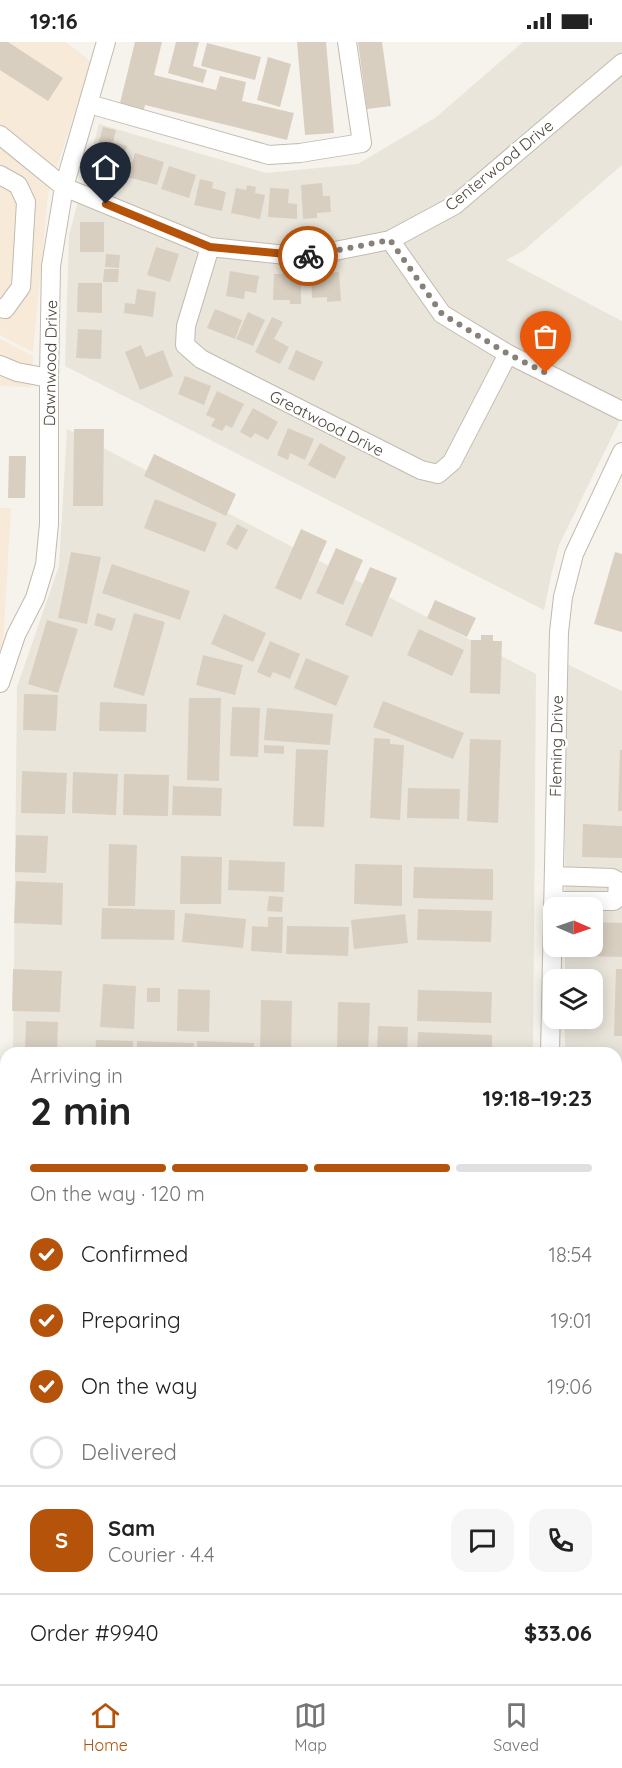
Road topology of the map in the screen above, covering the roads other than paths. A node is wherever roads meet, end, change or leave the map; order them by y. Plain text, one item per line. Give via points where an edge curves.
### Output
1 (106, 42) edge
2 (347, 42) edge
3 (622, 63) edge
4 (88, 104) junction
5 (0, 135) edge
6 (32, 161) junction
7 (7, 179) edge
8 (64, 187) junction
9 (390, 240) junction
10 (210, 247) junction
11 (51, 273) junction
12 (23, 274) junction
13 (0, 308) edge
14 (508, 354) junction
15 (0, 365) edge
16 (49, 378) junction
17 (622, 411) edge
18 (622, 453) edge
19 (0, 683) edge
20 (554, 876) junction
21 (553, 897) edge
22 (603, 901) edge
23 (552, 957) edge
24 (550, 1047) edge

1 - 4 street, Dawnwood Drive
2 - 4 street via 362,143 269,154
3 - 9 street, Centerwood Drive via 455,205
4 - 8 street, Dawnwood Drive
5 - 6 street, Centerwood Drive
6 - 7 street
6 - 8 street, Centerwood Drive
7 - 12 street via 18,185 26,202
8 - 10 street, Centerwood Drive
8 - 11 street, Dawnwood Drive
9 - 10 street, Centerwood Drive via 305,256
9 - 14 street via 442,314
10 - 14 street, Greatwood Drive via 186,326 185,345 201,359 420,470 438,474 452,462
11 - 12 street
11 - 16 street, Dawnwood Drive
12 - 13 street via 21,287 5,309
14 - 17 street
15 - 16 street
16 - 19 street, Dawnwood Drive via 49,524 45,566
18 - 20 street, Fleming Drive via 574,554 563,597 558,653
20 - 21 street, Fleming Drive
20 - 22 street via 618,881 617,898
23 - 24 street, Fleming Drive

